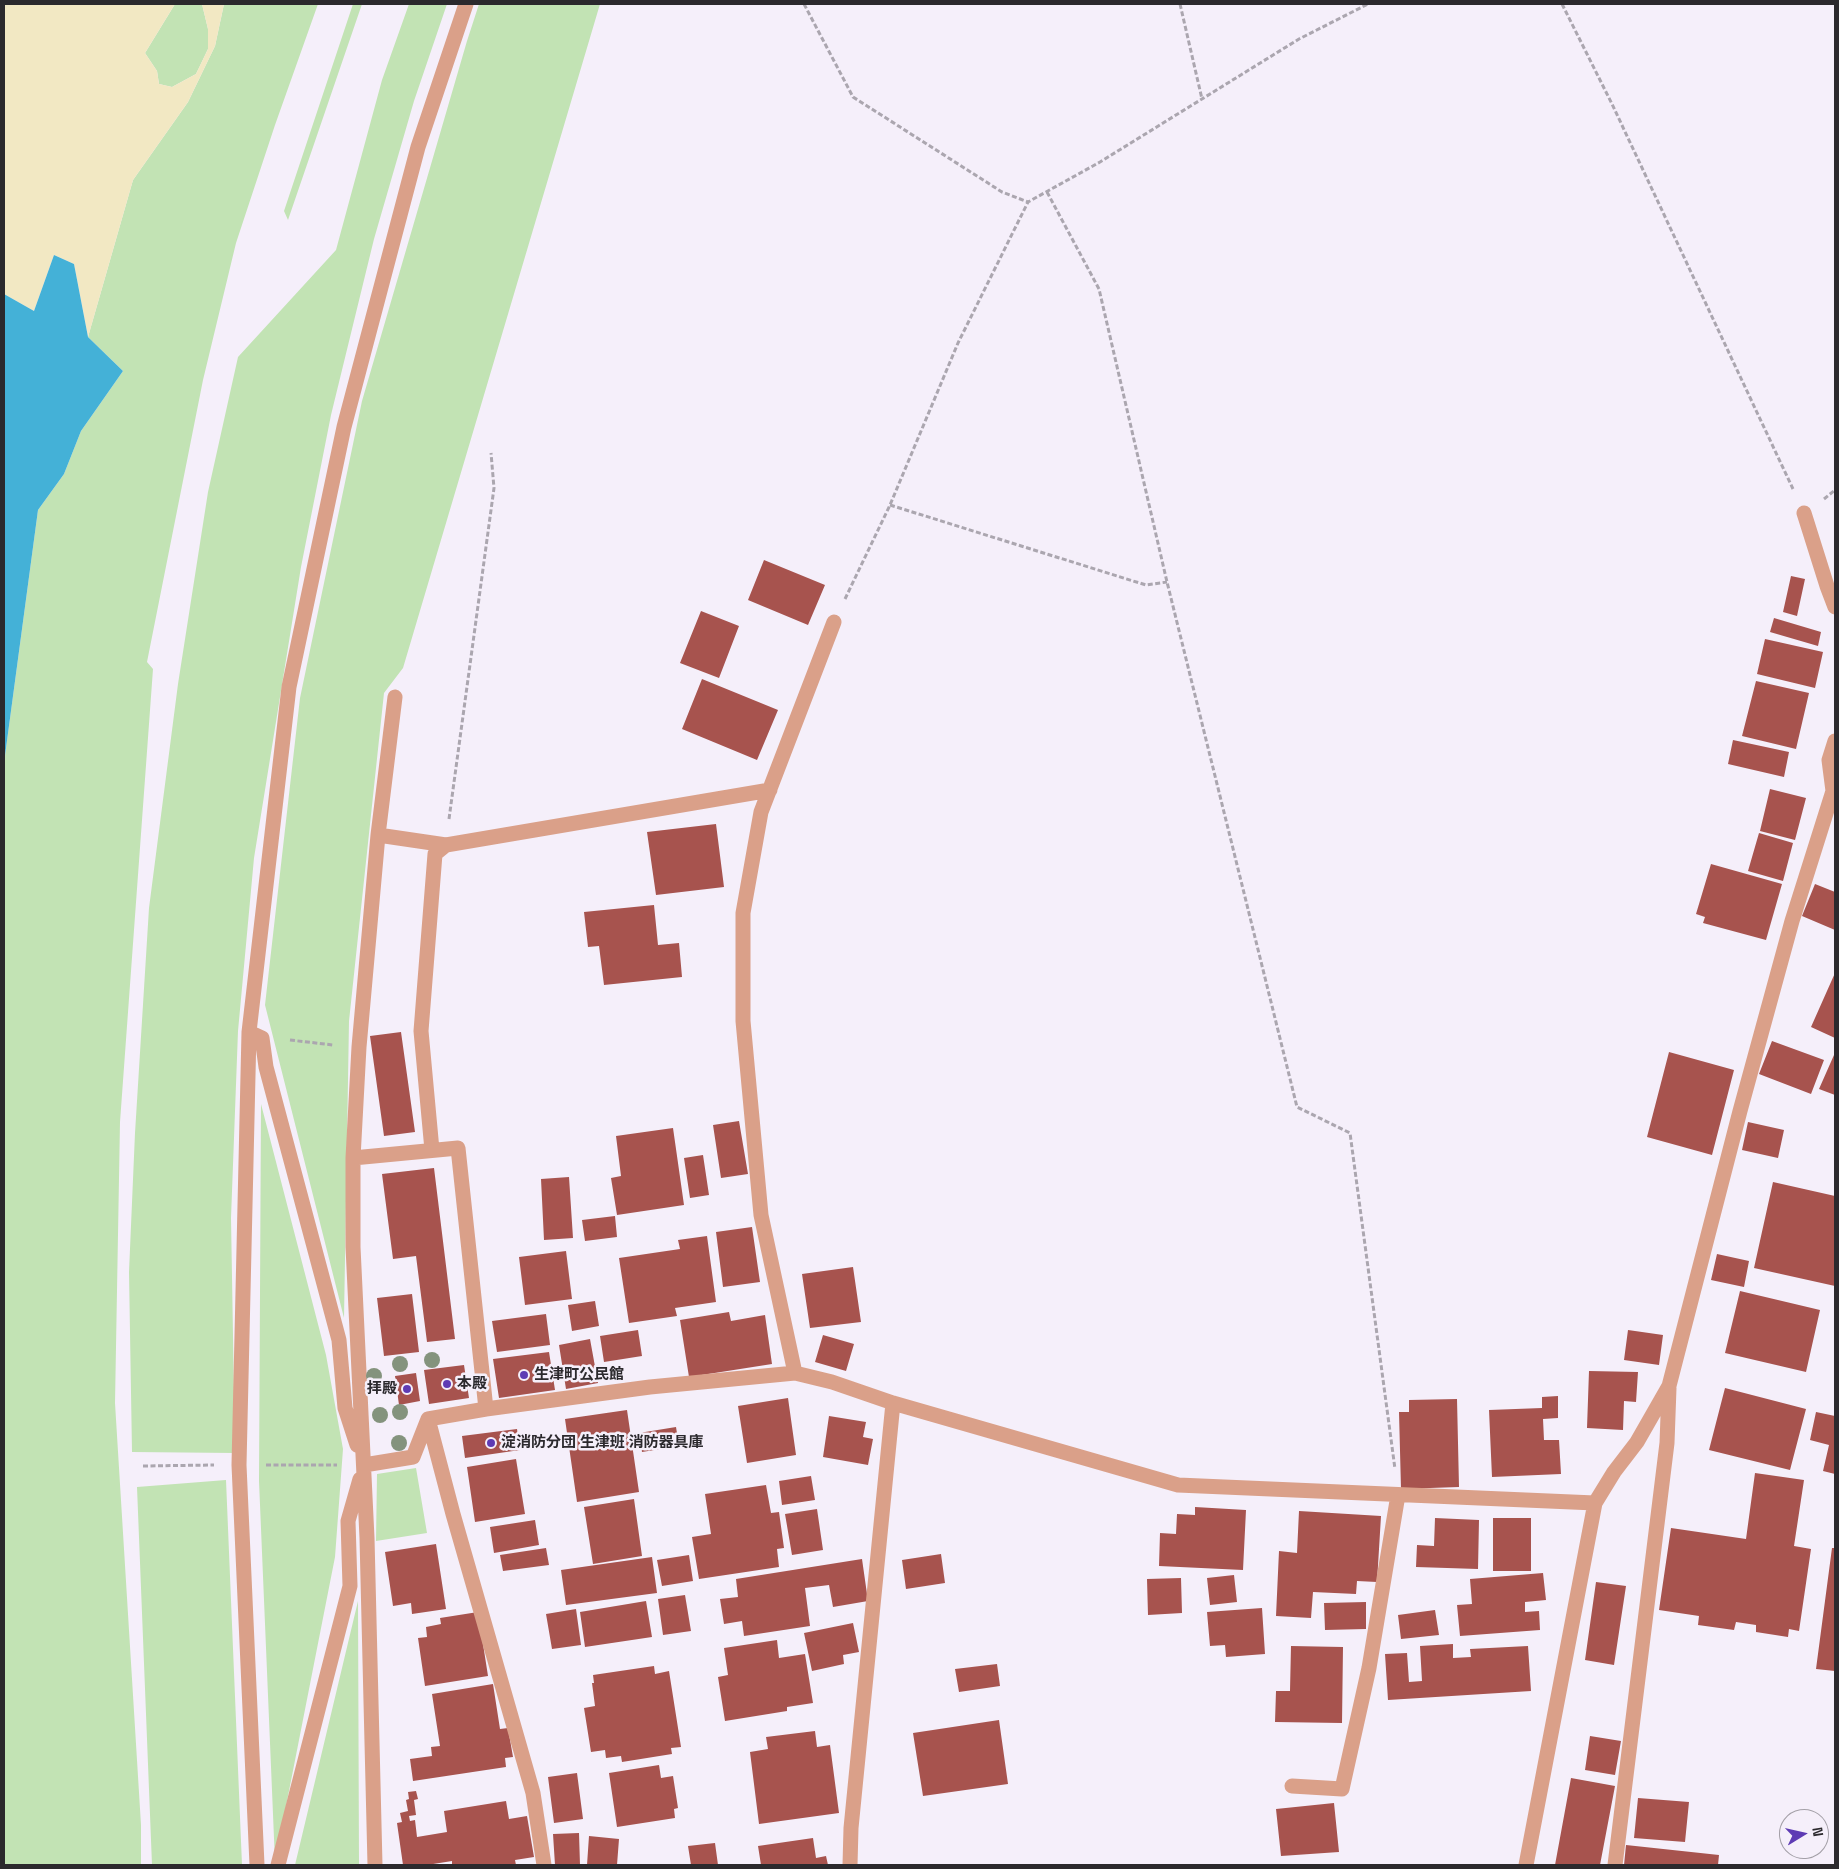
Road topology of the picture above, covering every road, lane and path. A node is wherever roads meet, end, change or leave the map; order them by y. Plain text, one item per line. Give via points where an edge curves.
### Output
1 (466, 4) edge
2 (804, 4) edge
3 (1180, 4) edge
4 (1368, 4) edge
5 (1562, 4) edge
6 (1202, 99) junction
7 (1047, 192) junction
8 (1028, 202) junction
9 (490, 453) dead end
10 (890, 505) junction
11 (1804, 513) joint
12 (1167, 582) junction
13 (1835, 607) edge
14 (834, 622) joint
15 (394, 697) dead end
16 (1835, 742) edge
17 (770, 790) junction
18 (1834, 791) edge
19 (378, 835) junction
20 (446, 844) junction
21 (255, 1035) junction
22 (359, 1047) junction
23 (432, 1150) junction
24 (354, 1158) junction
25 (795, 1373) junction
26 (1669, 1386) junction
27 (893, 1403) junction
28 (486, 1409) junction
29 (428, 1419) junction
30 (364, 1465) junction
31 (1398, 1495) junction
32 (1595, 1503) junction
33 (1292, 1786) dead end
34 (257, 1865) edge
35 (278, 1865) edge
36 (375, 1865) edge
37 (544, 1865) edge
38 (850, 1865) edge
39 (1526, 1865) edge
40 (1615, 1865) edge

1 - 21 street via 418,147 344,427 289,687
2 - 8 path via 853,98 1002,192
3 - 6 path
4 - 6 path via 1299,39
5 - 11 path
6 - 7 path
7 - 8 path
7 - 12 path via 1099,289
8 - 10 path via 958,343
9 - 20 path via 494,488
10 - 12 path via 1146,585
10 - 14 path
11 - 13 street
12 - 31 path via 1297,1107 1350,1133
14 - 17 street
15 - 19 street
16 - 18 street via 1829,760
17 - 20 street
17 - 25 street via 761,812 743,913 744,1021 761,1215
18 - 26 street via 1792,920
19 - 20 street
19 - 22 street
20 - 23 street via 435,854 421,1031
21 - 22 path
21 - 30 street via 339,1340 345,1408
21 - 34 street via 239,1465
22 - 24 street
23 - 24 street
23 - 28 street via 458,1148
24 - 30 street via 353,1248
25 - 27 street
25 - 28 street via 650,1387
26 - 32 street
26 - 40 street via 1667,1443
27 - 31 street via 1178,1485
27 - 38 street
28 - 29 street
29 - 30 street via 413,1457
29 - 37 street via 533,1794
30 - 35 street via 348,1521 350,1586
30 - 36 street
31 - 32 street
31 - 33 street via 1369,1668 1342,1789
32 - 39 street

